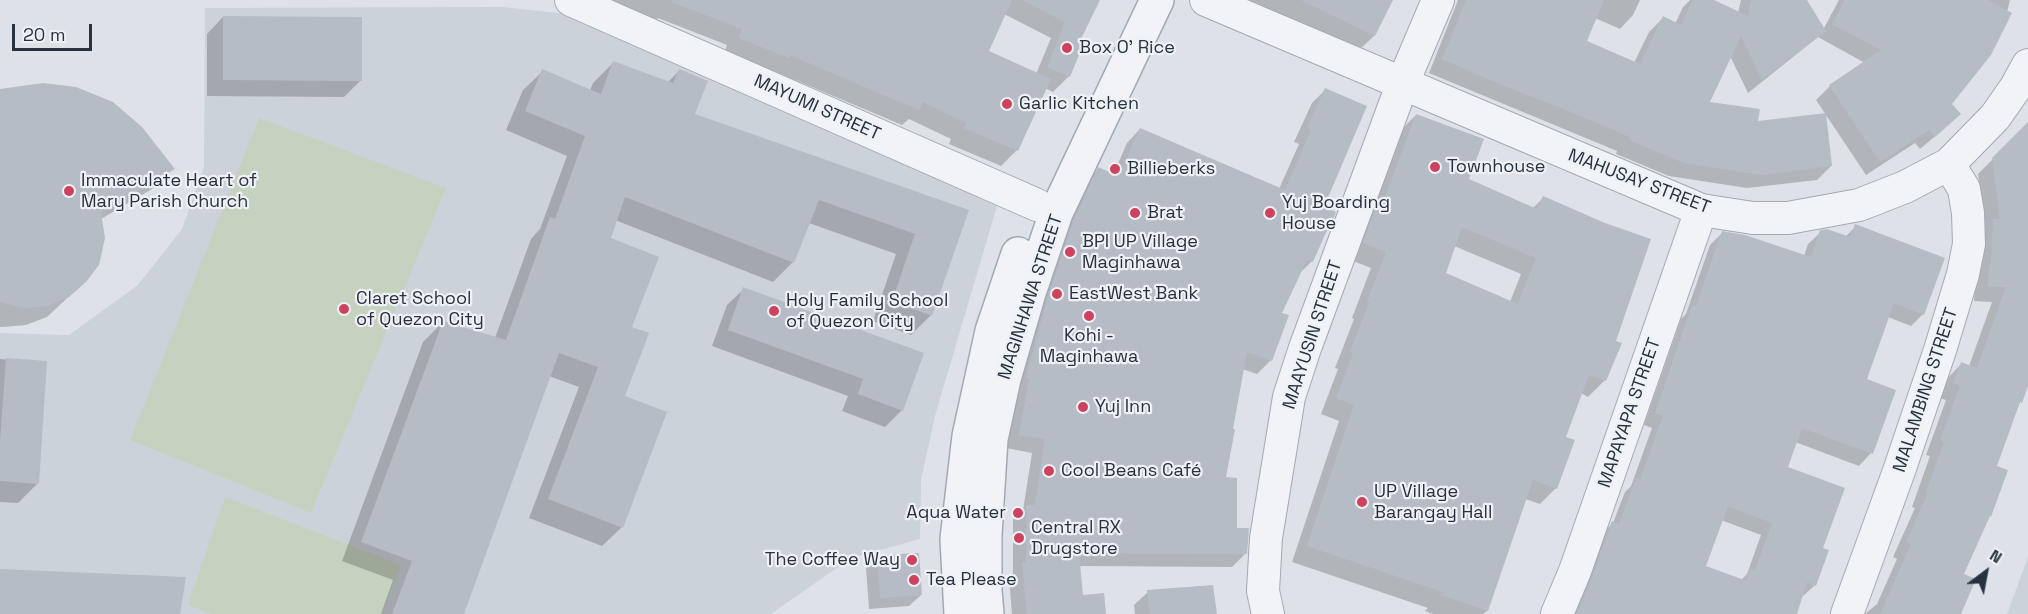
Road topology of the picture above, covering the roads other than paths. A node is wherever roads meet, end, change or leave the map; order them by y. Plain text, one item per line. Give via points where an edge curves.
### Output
1 (560, 0) edge
2 (571, 0) edge
3 (577, 0) edge
4 (1131, 0) edge
5 (1157, 0) edge
6 (1206, 0) edge
7 (1438, 0) edge
8 (2028, 65) edge
9 (1402, 85) junction
10 (1948, 164) junction
11 (1037, 205) junction
12 (1701, 210) junction
13 (961, 614) edge
14 (987, 614) edge
15 (1268, 614) edge
16 (1557, 614) edge
17 (1846, 614) edge

1 - 3 street via 630,22
2 - 11 street, MAYUMI STREET
4 - 11 street, MAGINHAWA STREET
5 - 14 street, MAGINHAWA STREET via 1056,213 1004,379 991,439 985,535
6 - 9 street, MAHUSAY STREET
7 - 9 street, MAAYUSIN STREET
8 - 10 street, MAHUSAY STREET via 1995,117
9 - 12 street, MAHUSAY STREET
9 - 15 street, MAAYUSIN STREET via 1289,397 1266,538 1263,591
10 - 12 street, MAHUSAY STREET via 1905,188 1821,213 1753,218
10 - 17 street, MALAMBING STREET via 1964,189 1968,213 1969,244 1963,274 1899,471
11 - 13 street, MAGINHAWA STREET via 992,331 969,436 957,538
12 - 16 street, MAPAYAPA STREET

